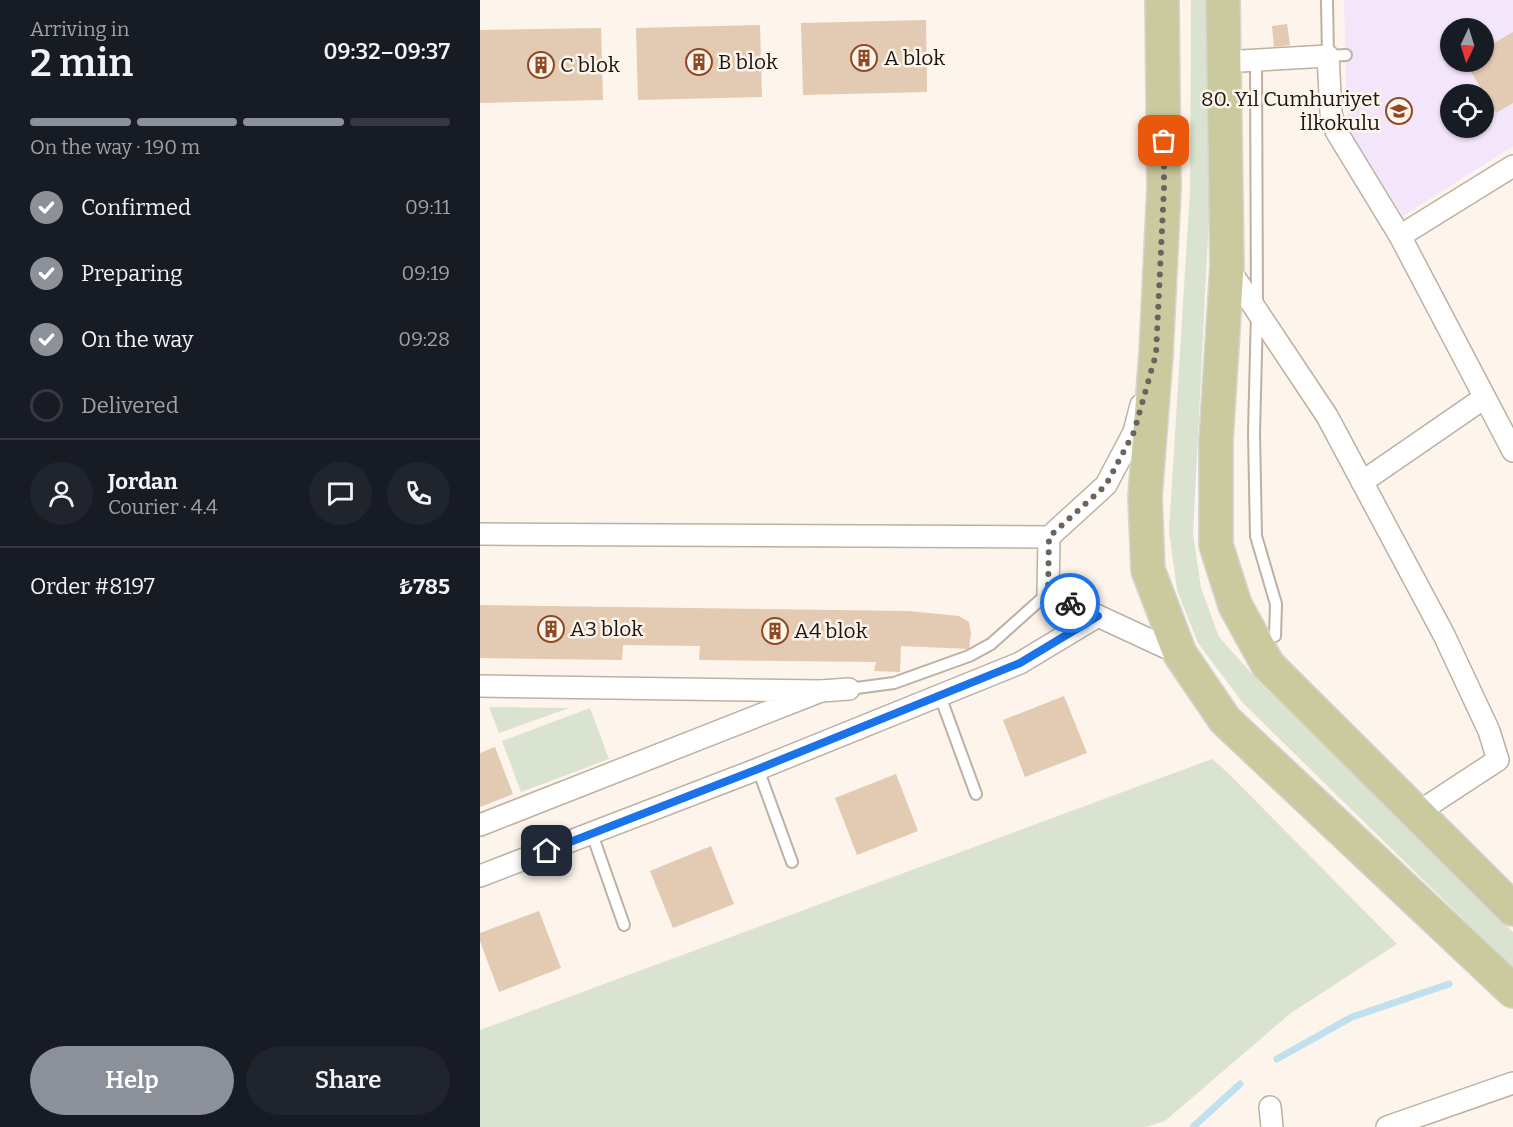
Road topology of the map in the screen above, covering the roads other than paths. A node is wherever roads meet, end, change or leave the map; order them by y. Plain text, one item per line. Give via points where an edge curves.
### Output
1 (1162, 0) edge
2 (1223, 0) edge
3 (1328, 0) edge
4 (1337, 56) junction
5 (1256, 60) junction
6 (1223, 62) junction
7 (1513, 166) edge
8 (1400, 236) junction
9 (1227, 266) junction
10 (1257, 312) junction
11 (1156, 354) junction
12 (1484, 398) junction
13 (1513, 451) edge
14 (1362, 482) junction
15 (480, 534) edge
16 (1049, 537) junction
17 (1048, 593) junction
18 (1098, 616) junction
19 (1275, 636) dead end
20 (1180, 654) junction
21 (480, 686) edge
22 (849, 689) joint
23 (821, 691) junction
24 (940, 696) junction
25 (758, 769) junction
26 (976, 794) dead end
27 (1417, 813) junction
28 (480, 825) edge
29 (592, 834) junction
30 (792, 862) dead end
31 (480, 876) edge
32 (1513, 909) edge
33 (624, 925) dead end
34 (1513, 991) edge
35 (1513, 1083) edge
36 (1388, 1127) edge

1 - 11 main road via 1164,188
2 - 6 main road
3 - 4 lane
4 - 5 street
4 - 8 street via 1331,114 1336,131
5 - 6 street
5 - 10 lane
6 - 9 main road
7 - 8 street
8 - 12 street
9 - 10 street
9 - 27 main road via 1216,440 1216,546 1234,605 1268,665
10 - 14 street via 1327,416
10 - 19 lane via 1256,536 1276,604
11 - 16 street via 1134,432 1106,485
11 - 20 main road via 1145,497 1148,570
12 - 13 street
12 - 14 street
14 - 27 street via 1444,635 1489,730 1498,760
15 - 16 street
16 - 17 street
17 - 18 street
17 - 22 lane via 991,644 969,656 894,683
18 - 20 street
18 - 24 street via 1020,663
20 - 34 main road via 1225,720
21 - 23 street
22 - 23 street
23 - 28 street
24 - 25 street
24 - 26 lane
25 - 29 street
25 - 30 lane
27 - 32 main road
29 - 31 street
29 - 33 lane
35 - 36 street

